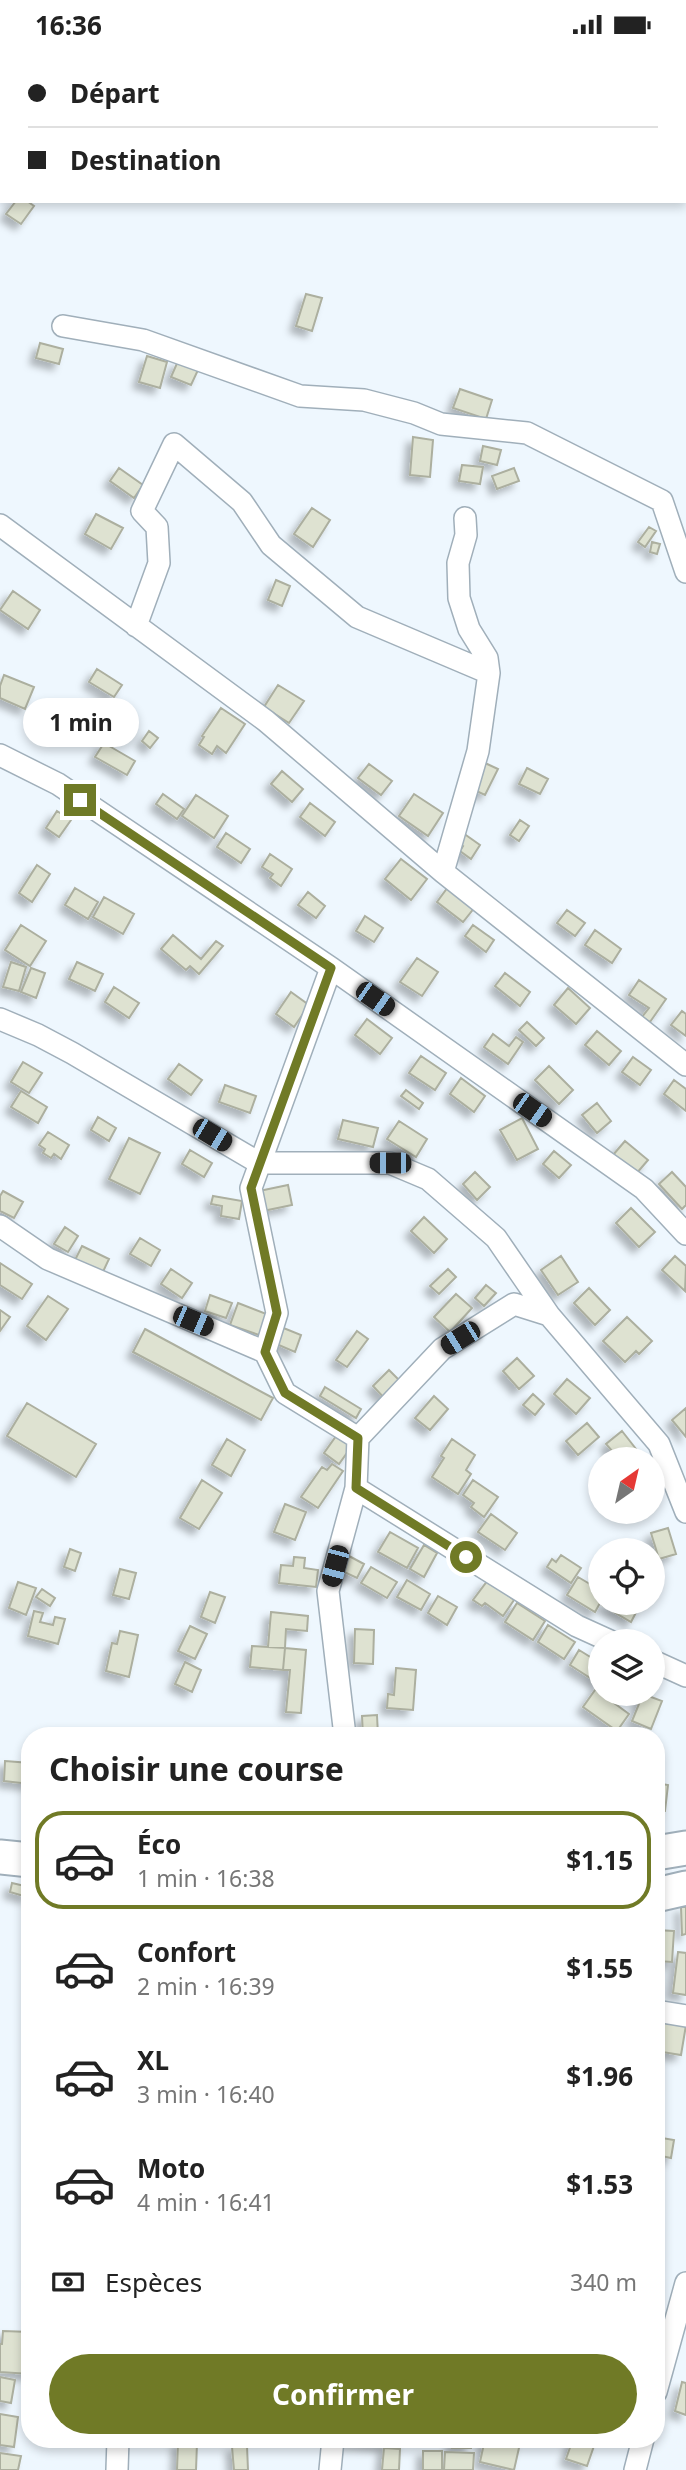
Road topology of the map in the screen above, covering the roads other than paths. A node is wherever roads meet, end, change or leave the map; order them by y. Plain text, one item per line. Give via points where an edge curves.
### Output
1 (63, 326) dead end
2 (464, 518) dead end
3 (0, 525) edge
4 (686, 572) edge
5 (136, 626) junction
6 (489, 673) junction
7 (0, 755) edge
8 (443, 872) junction
9 (331, 968) junction
10 (0, 1019) edge
11 (686, 1065) edge
12 (259, 1163) junction
13 (0, 1226) edge
14 (686, 1234) edge
15 (549, 1315) junction
16 (265, 1352) junction
17 (358, 1438) junction
18 (356, 1488) junction
19 (686, 1512) edge
20 (588, 1631) edge
21 (665, 1666) edge
22 (686, 1676) edge
23 (344, 1727) edge
24 (686, 1848) edge
25 (665, 1852) edge
26 (0, 1857) edge
27 (21, 1859) edge
28 (686, 1888) edge
29 (665, 1893) edge
30 (665, 2012) edge
31 (686, 2016) edge
32 (686, 2283) edge
33 (665, 2359) edge
34 (118, 2448) edge
35 (332, 2448) edge
36 (641, 2448) edge
37 (117, 2470) edge
38 (330, 2470) edge
39 (635, 2470) edge

1 - 4 street via 143,340 300,397 364,400 441,424 527,433 662,501
2 - 6 street via 459,598 487,658
3 - 5 street
5 - 6 street via 159,563 157,527 142,511 174,444 242,502 271,545 357,617
5 - 8 street via 266,721
6 - 8 street via 478,751
7 - 9 street via 58,784
8 - 11 street
9 - 12 street
9 - 14 street via 644,1189
10 - 12 street via 72,1053
12 - 15 street via 390,1163 428,1178 496,1238
12 - 16 street via 251,1188 277,1313
13 - 16 street via 48,1259
15 - 17 street via 514,1304 442,1349
15 - 19 street via 659,1444
16 - 17 street via 285,1393
17 - 18 street
18 - 20 street
18 - 23 street via 328,1591
21 - 22 street
24 - 25 main road
26 - 27 main road
28 - 29 main road
30 - 31 street
32 - 33 street
34 - 37 street
35 - 38 street
36 - 39 street

